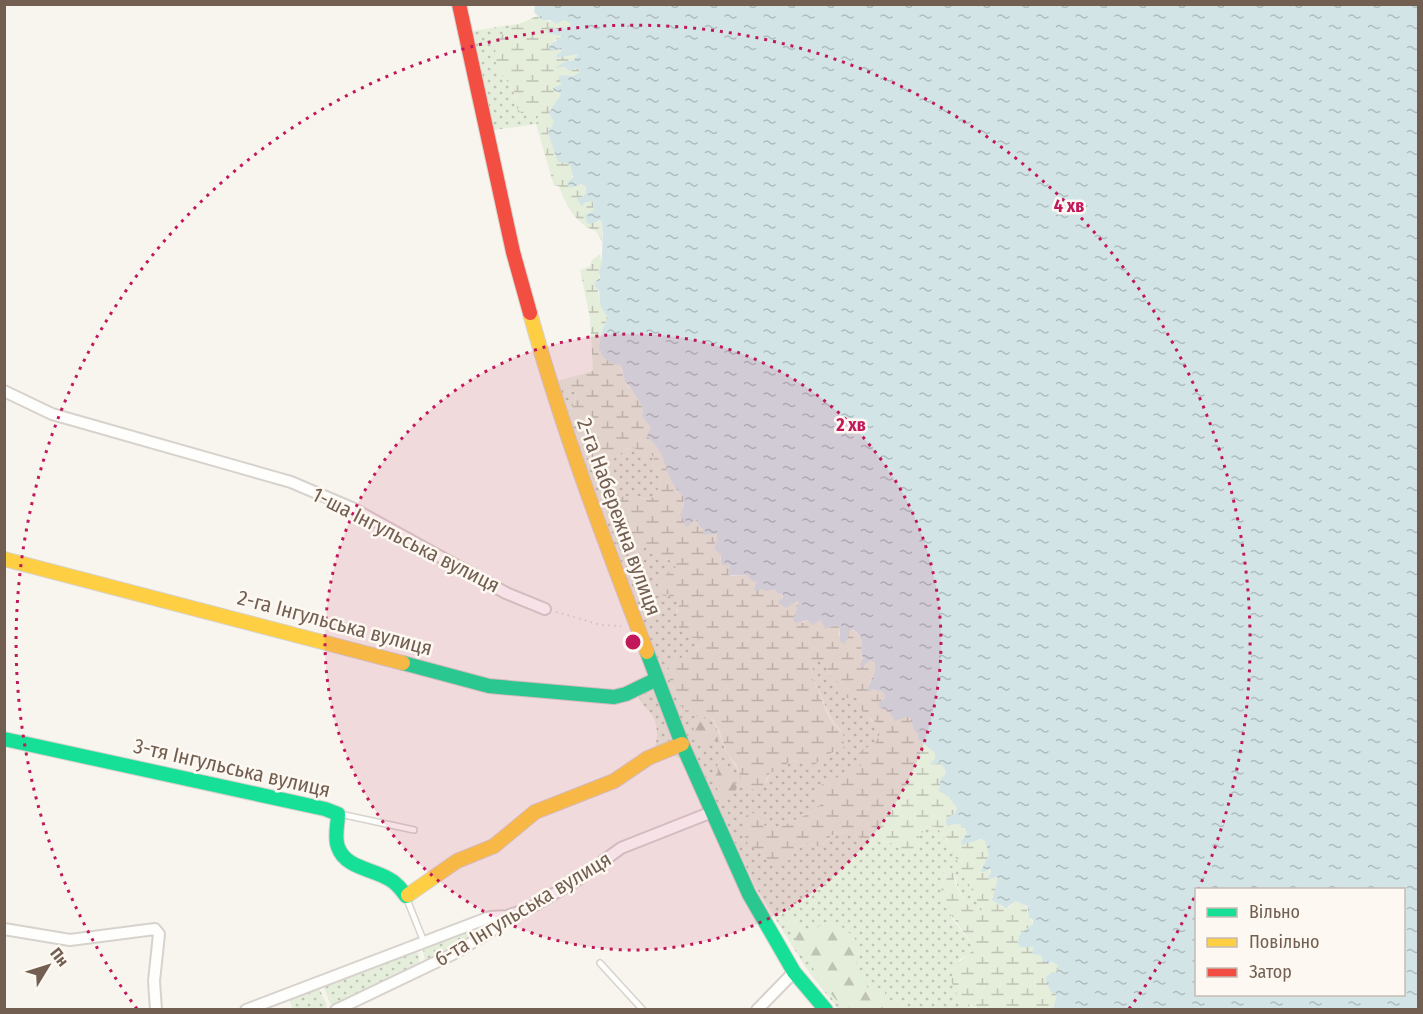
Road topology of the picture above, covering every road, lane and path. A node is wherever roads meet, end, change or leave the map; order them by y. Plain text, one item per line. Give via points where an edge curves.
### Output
1 (459, 4) edge
2 (4, 391) edge
3 (4, 559) edge
4 (545, 609) joint
5 (637, 626) junction
6 (657, 679) junction
7 (4, 739) edge
8 (682, 744) junction
9 (712, 812) junction
10 (338, 814) junction
11 (414, 830) dead end
12 (406, 896) junction
13 (507, 916) junction
14 (4, 929) edge
15 (424, 943) junction
16 (600, 963) dead end
17 (794, 972) junction
18 (156, 1010) edge
19 (246, 1010) edge
20 (336, 1010) edge
21 (644, 1010) edge
22 (757, 1010) edge
23 (826, 1010) edge

1 - 5 street, 2-га Набережна вулиця via 513,252 548,378
2 - 4 street, 1-ша Інгульська вулиця via 72,420 291,482 352,508 506,593
3 - 6 street, 2-га Інгульська вулиця via 501,688 614,697
4 - 5 path via 601,625
5 - 6 street, 2-га Набережна вулиця
6 - 8 street, 2-га Набережна вулиця
7 - 10 street, 3-тя Інгульська вулиця
8 - 9 street, 2-га Набережна вулиця
8 - 12 street via 648,758 614,781 536,812 494,846 457,861
9 - 13 street, 6-та Інгульська вулиця via 621,848 550,897
9 - 17 street, 2-га Набережна вулиця via 749,894
10 - 11 lane
10 - 12 street, 3-тя Інгульська вулиця via 337,839 342,857 392,879 401,885
12 - 15 lane
13 - 15 street via 490,917
13 - 20 street, 6-та Інгульська вулиця via 496,928 453,954
14 - 18 street via 70,940 155,929 159,934 154,981
15 - 19 street
16 - 21 lane
17 - 22 street
17 - 23 street, 2-га Набережна вулиця

